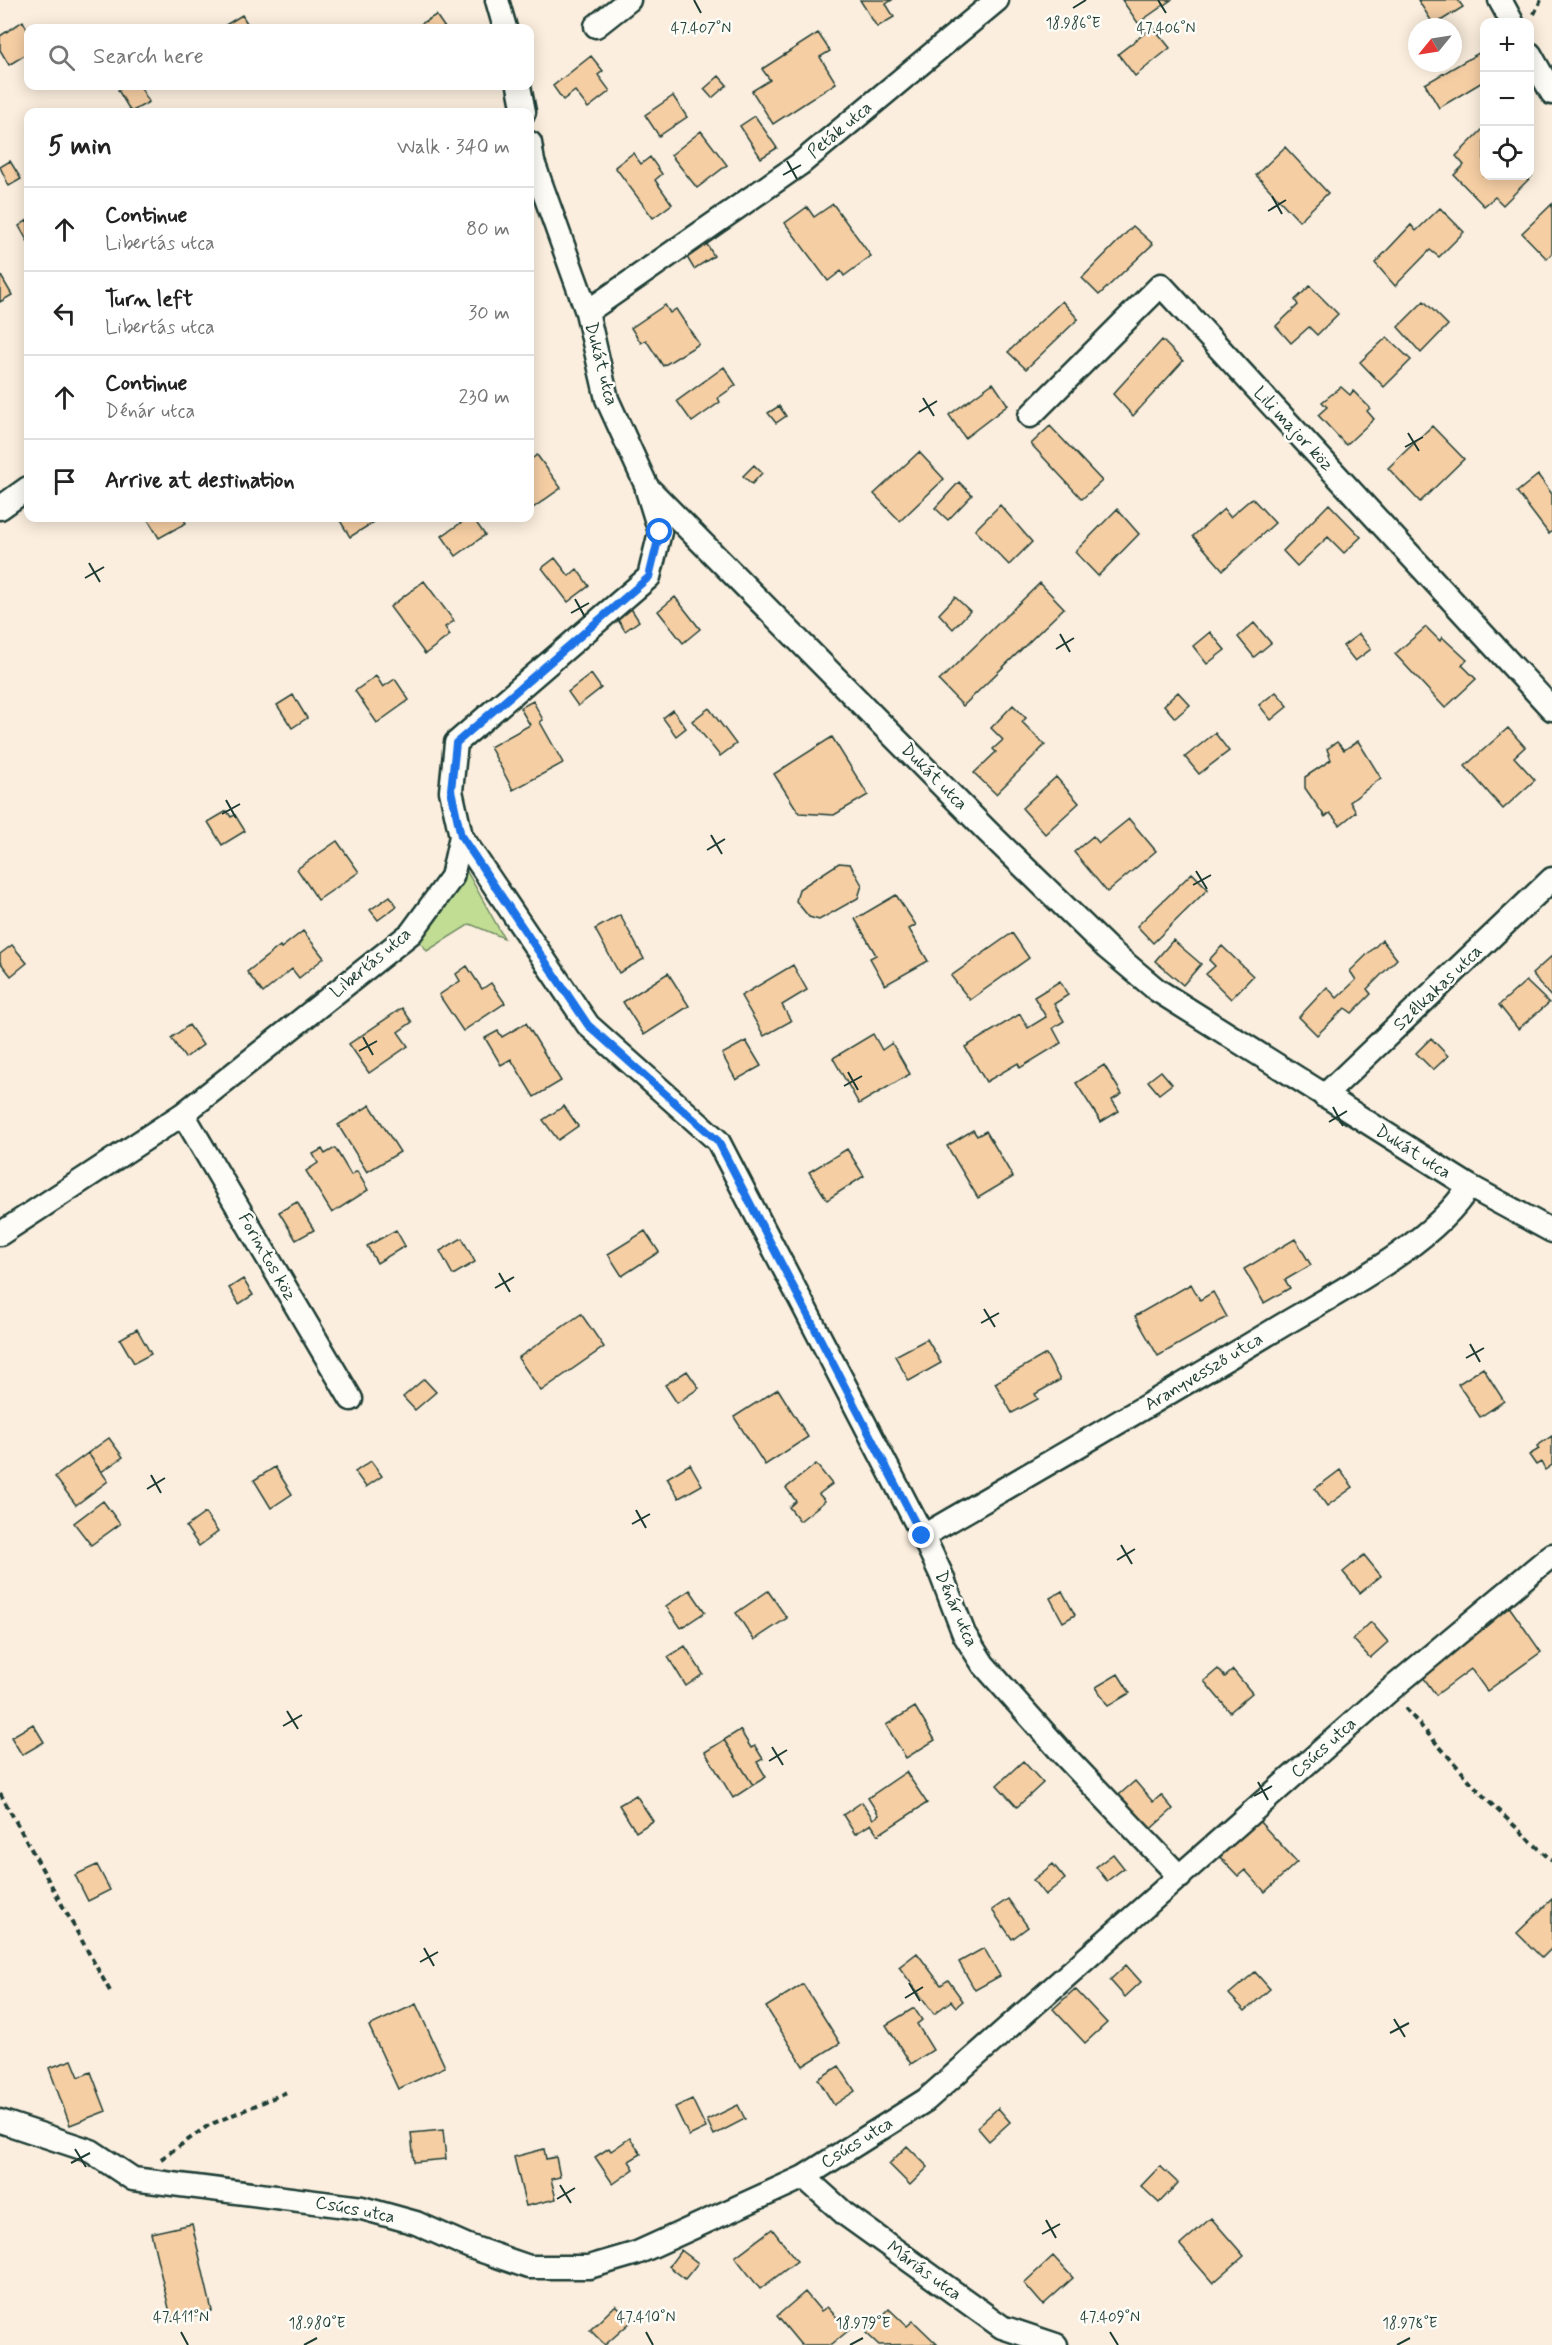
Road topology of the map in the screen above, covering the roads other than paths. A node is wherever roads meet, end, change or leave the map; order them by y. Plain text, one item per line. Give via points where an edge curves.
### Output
1 (497, 0) edge
2 (629, 0) edge
3 (997, 0) edge
4 (1500, 0) edge
5 (970, 10) edge
6 (1510, 18) edge
7 (504, 24) edge
8 (596, 26) dead end
9 (1534, 61) edge
10 (520, 90) edge
11 (1552, 93) edge
12 (523, 108) edge
13 (534, 164) edge
14 (587, 312) junction
15 (1030, 416) dead end
16 (647, 487) junction
17 (24, 491) edge
18 (0, 508) edge
19 (1552, 709) edge
20 (461, 836) junction
21 (1552, 879) edge
22 (1324, 1096) junction
23 (183, 1114) junction
24 (1469, 1186) junction
25 (1552, 1231) edge
26 (0, 1234) edge
27 (351, 1399) dead end
28 (922, 1536) junction
29 (1552, 1555) edge
30 (1180, 1877) junction
31 (0, 2121) edge
32 (804, 2176) junction
33 (1056, 2345) edge

1 - 7 street
2 - 8 street
3 - 5 street, Peták utca
4 - 6 street
5 - 14 street, Peták utca via 800,164
9 - 11 street
10 - 12 street
13 - 14 street, Dukát utca
14 - 16 street, Dukát utca via 607,399
15 - 19 street, Lili major köz via 1161,285
16 - 20 street, Libertás utca via 660,532 649,577 456,743 451,790
16 - 22 street, Dukát utca via 1107,948 1157,990
17 - 18 street
20 - 23 street, Libertás utca via 452,877 411,933
20 - 28 street, Dénár utca via 588,1025 718,1141
21 - 22 street, Szélkakas utca
22 - 24 street, Dukát utca
23 - 26 street, Libertás utca
23 - 27 street, Forintos köz
24 - 25 street, Dukát utca
24 - 28 street, Aranyvessző utca via 1453,1211 1378,1268
28 - 30 street, Dénár utca via 964,1634 983,1664
29 - 30 street, Csúcs utca via 1390,1690
30 - 32 street, Csúcs utca via 927,2100
31 - 32 street, Csúcs utca via 92,2151 133,2179 362,2208 416,2223 529,2267 589,2266 637,2253
32 - 33 street, Máriás utca via 845,2214 1002,2327

